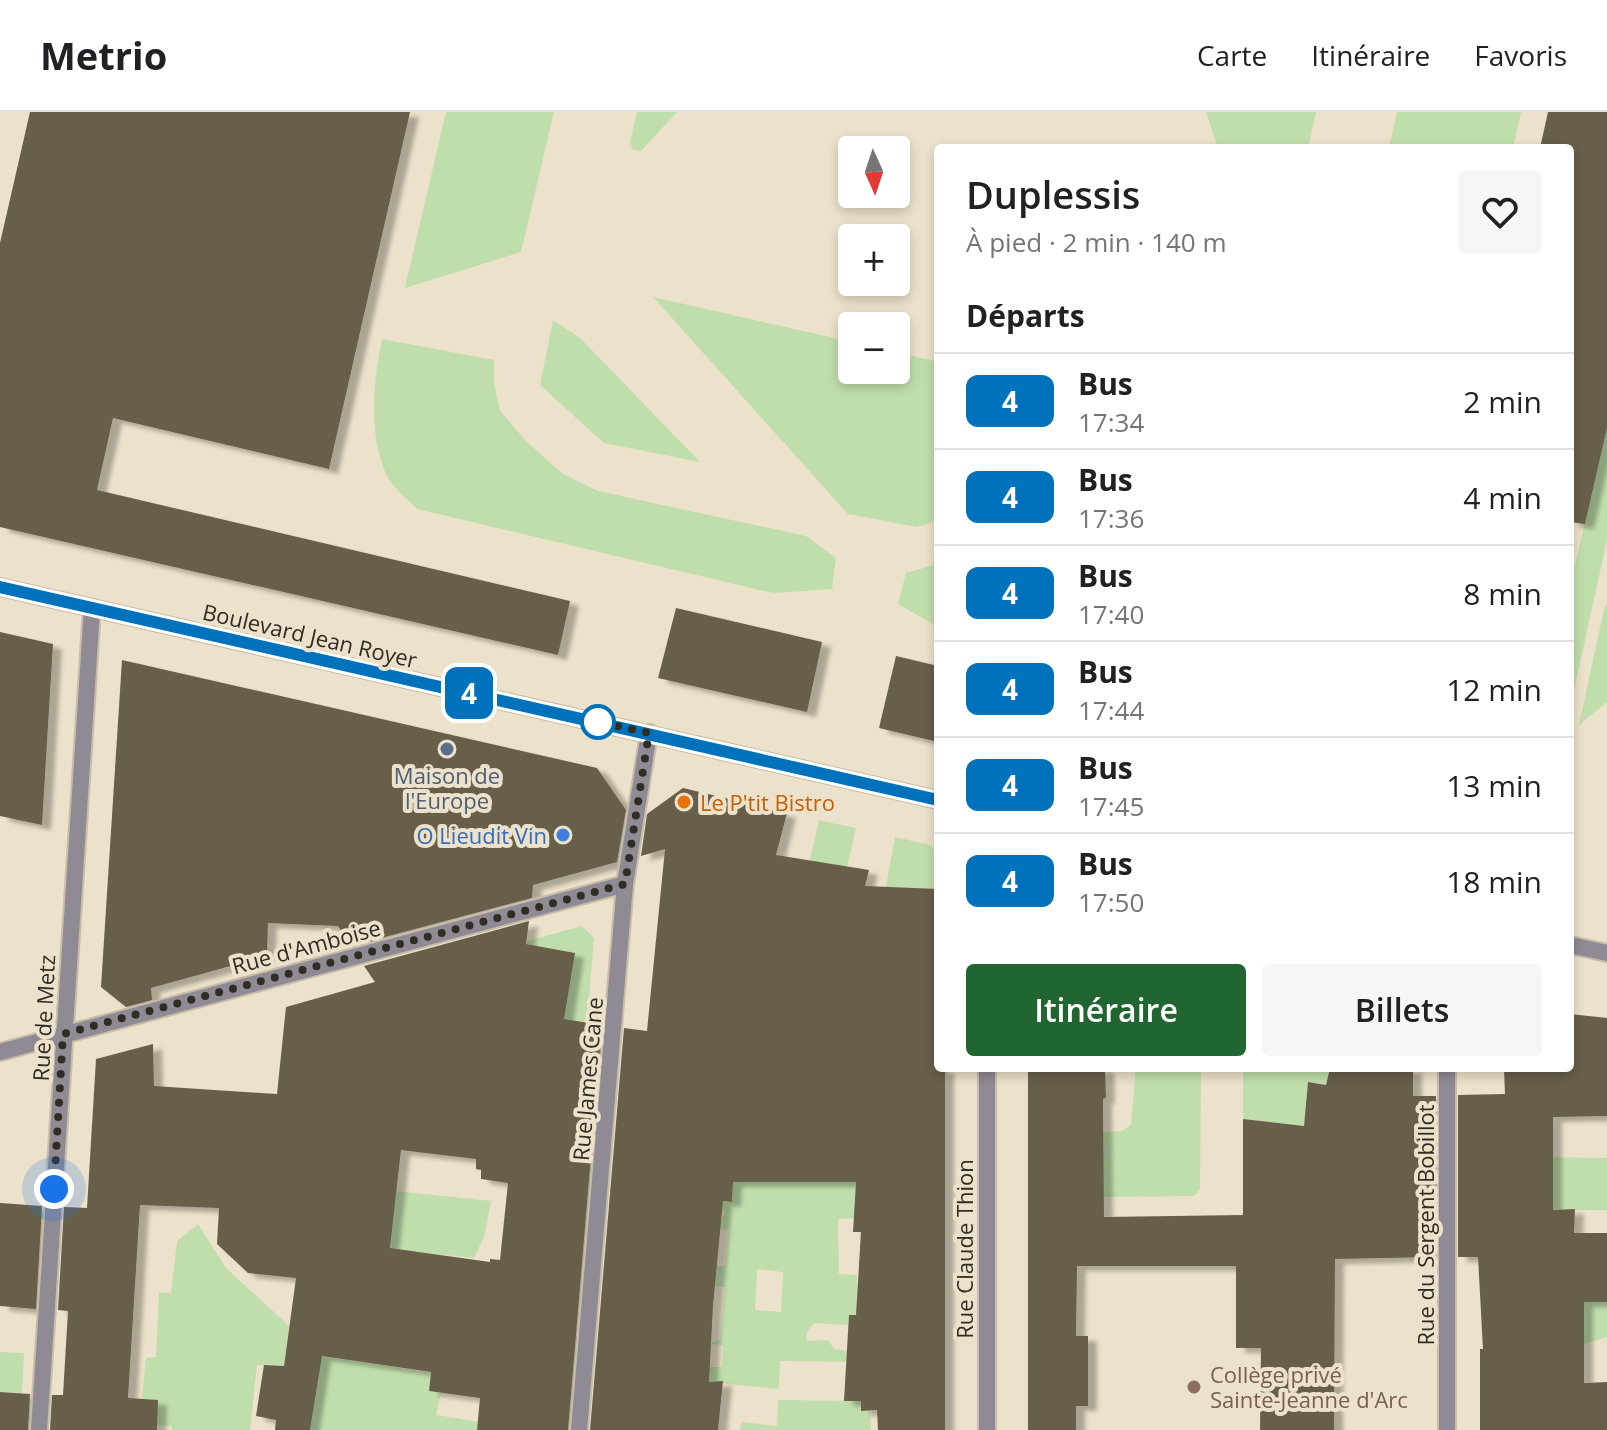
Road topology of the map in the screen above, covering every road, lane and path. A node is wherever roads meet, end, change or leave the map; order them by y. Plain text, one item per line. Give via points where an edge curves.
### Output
1 (0, 587) edge
2 (92, 608) junction
3 (649, 733) junction
4 (934, 799) edge
5 (625, 884) junction
6 (1574, 946) edge
7 (1607, 953) edge
8 (63, 1034) junction
9 (0, 1052) edge
10 (987, 1072) edge
11 (1447, 1072) edge
12 (39, 1430) edge
13 (579, 1430) edge
14 (987, 1430) edge
15 (1447, 1430) edge

1 - 2 street, Boulevard Jean Royer
2 - 3 street, Boulevard Jean Royer
2 - 8 street, Rue de Metz
3 - 4 street, Boulevard Jean Royer
3 - 5 street, Rue James Cane
5 - 8 street, Rue d'Amboise
5 - 13 street, Rue James Cane
6 - 7 street
8 - 9 street, Rue d'Amboise
8 - 12 street, Rue de Metz
10 - 14 street, Rue Claude Thion
11 - 15 street, Rue du Sergent Bobillot

